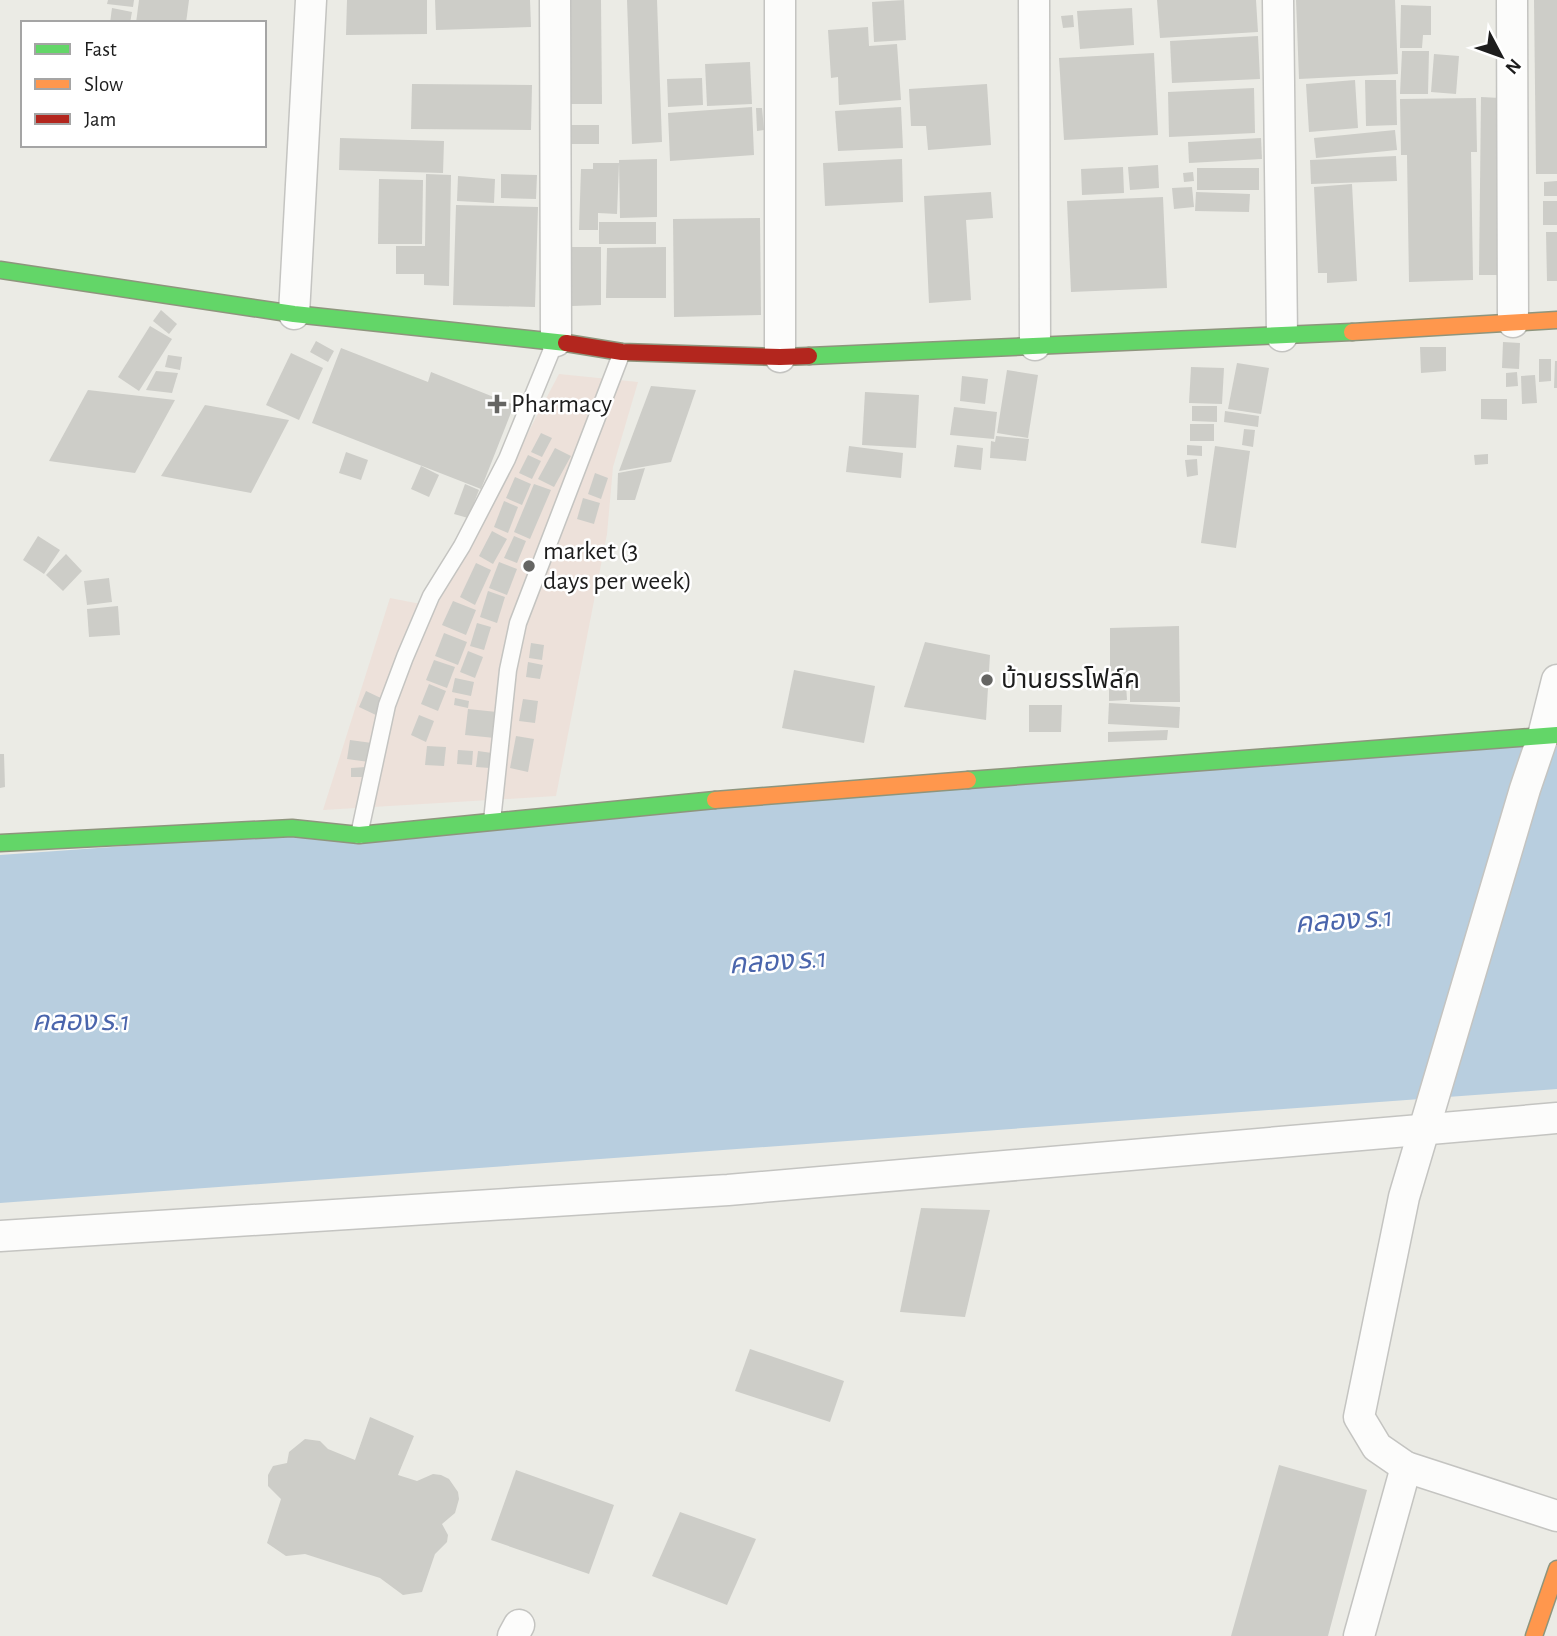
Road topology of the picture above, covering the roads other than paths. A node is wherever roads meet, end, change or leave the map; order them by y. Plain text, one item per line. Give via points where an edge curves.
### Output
1 (311, 0) edge
2 (555, 0) edge
3 (780, 0) edge
4 (1034, 0) edge
5 (1278, 0) edge
6 (1512, 0) edge
7 (0, 270) edge
8 (294, 314) junction
9 (1557, 320) edge
10 (1513, 322) junction
11 (1282, 336) junction
12 (556, 341) junction
13 (1035, 345) junction
14 (622, 352) junction
15 (780, 357) junction
16 (1557, 680) edge
17 (1550, 736) edge
18 (492, 821) junction
19 (359, 835) junction
20 (0, 843) edge
21 (1557, 1118) edge
22 (1424, 1129) junction
23 (0, 1236) edge
24 (1406, 1467) junction
25 (1557, 1516) edge
26 (1557, 1569) edge
27 (1360, 1636) edge
28 (1534, 1636) edge

1 - 8 street
2 - 12 street
3 - 15 street
4 - 13 street
5 - 11 street
6 - 10 street
7 - 8 street
8 - 12 street
9 - 10 street
10 - 11 street
11 - 13 street
12 - 14 street
12 - 19 lane via 507,459 431,596 405,657 387,705
13 - 15 street
14 - 15 street
14 - 18 lane via 518,623 508,670
16 - 17 street
17 - 18 street
17 - 22 street via 1525,789
18 - 19 street
19 - 20 street via 292,828
21 - 22 street
22 - 23 street via 728,1190
22 - 24 street via 1404,1197 1359,1417 1377,1447
24 - 25 street
24 - 27 street
26 - 28 street

